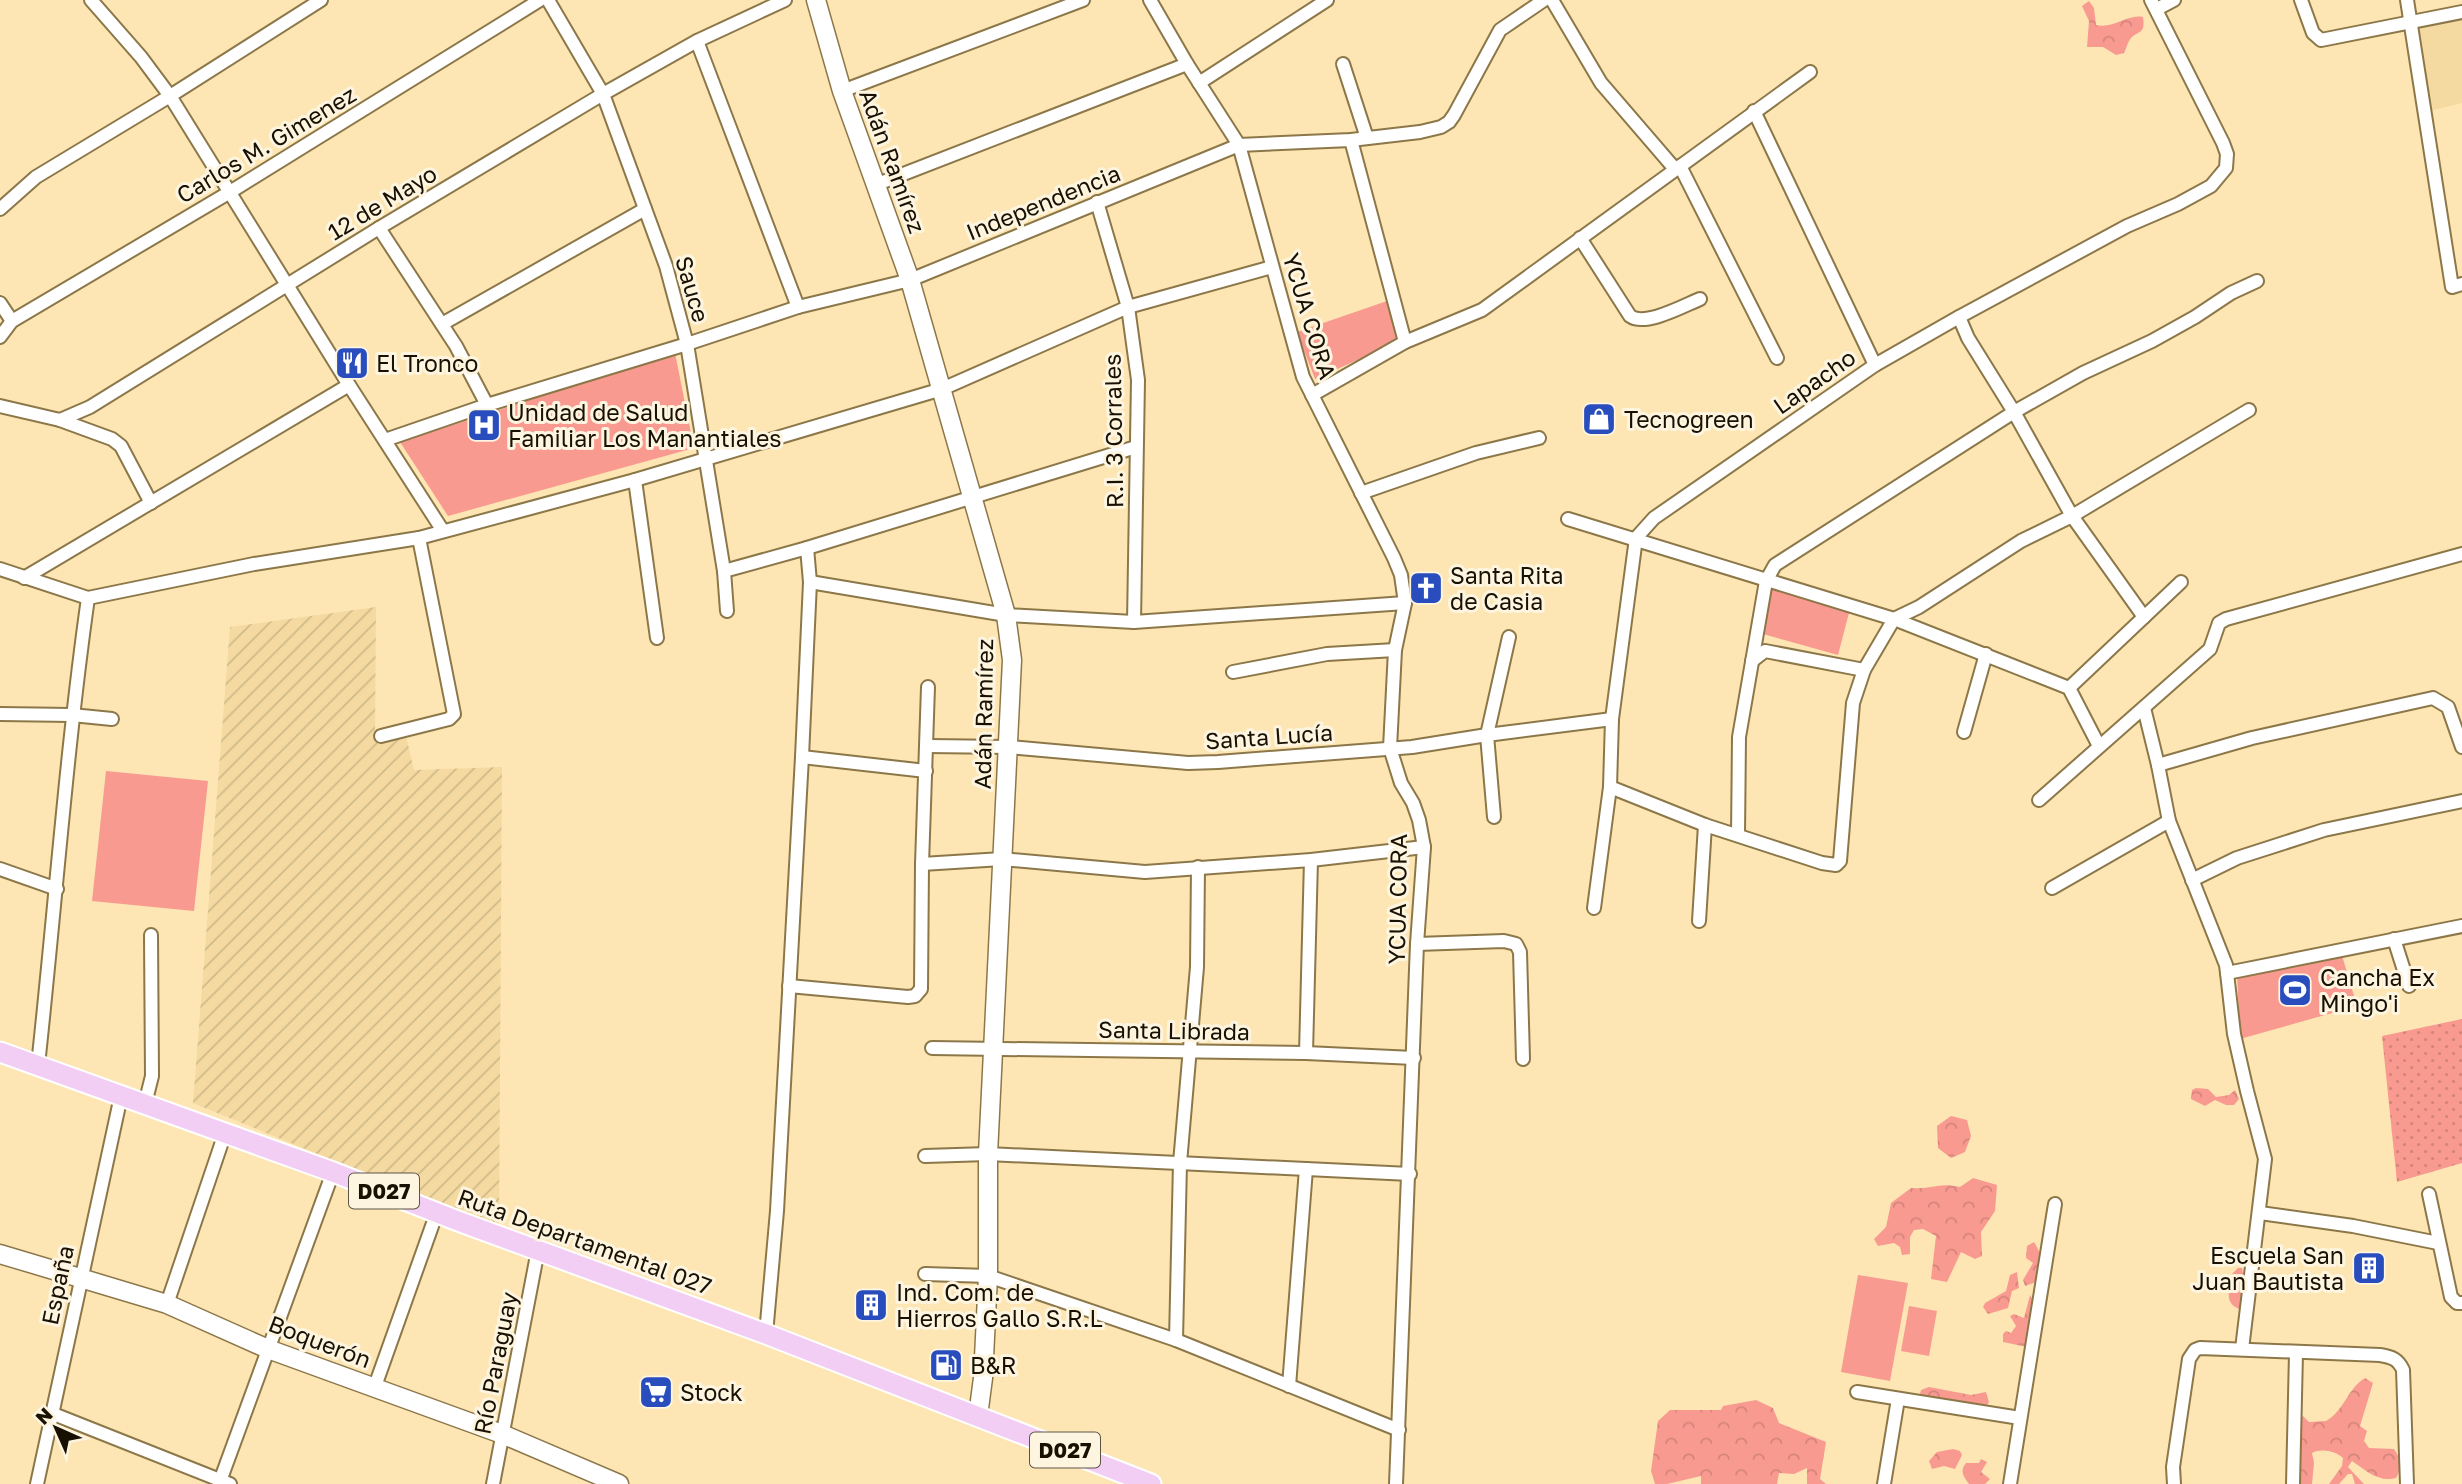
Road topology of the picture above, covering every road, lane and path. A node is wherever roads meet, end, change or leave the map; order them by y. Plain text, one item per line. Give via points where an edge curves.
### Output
1 (92, 0) edge
2 (320, 0) edge
3 (540, 0) edge
4 (548, 0) edge
5 (785, 0) edge
6 (816, 0) edge
7 (1083, 0) edge
8 (1150, 0) edge
9 (1327, 0) edge
10 (1544, 0) edge
11 (1552, 0) edge
12 (2174, 0) edge
13 (2301, 0) edge
14 (2407, 0) edge
15 (2154, 4) edge
16 (2462, 12) edge
17 (2412, 22) junction
18 (697, 41) junction
19 (1187, 64) junction
20 (1343, 64) dead end
21 (1810, 72) dead end
22 (1199, 83) junction
23 (842, 91) junction
24 (603, 94) junction
25 (170, 96) junction
26 (1755, 111) junction
27 (1367, 138) junction
28 (1351, 140) junction
29 (1239, 145) junction
30 (1677, 167) junction
31 (875, 185) junction
32 (230, 191) junction
33 (1097, 202) junction
34 (0, 209) edge
35 (645, 209) junction
36 (379, 228) junction
37 (1580, 238) junction
38 (1272, 267) junction
39 (910, 280) junction
40 (2257, 281) dead end
41 (2462, 284) edge
42 (288, 285) junction
43 (1700, 299) dead end
44 (0, 303) edge
45 (799, 307) junction
46 (1128, 307) junction
47 (1959, 317) junction
48 (12, 321) junction
49 (442, 324) junction
50 (0, 337) edge
51 (1405, 342) junction
52 (687, 344) junction
53 (1777, 358) dead end
54 (1875, 365) junction
55 (349, 385) junction
56 (942, 389) junction
57 (1312, 395) junction
58 (487, 405) junction
59 (0, 406) edge
60 (2249, 410) dead end
61 (2014, 412) junction
62 (60, 420) junction
63 (1539, 438) dead end
64 (385, 440) junction
65 (1136, 447) junction
66 (707, 459) junction
67 (635, 480) junction
68 (1361, 493) junction
69 (971, 497) junction
70 (151, 503) junction
71 (2072, 516) junction
72 (1568, 519) dead end
73 (443, 531) junction
74 (419, 538) junction
75 (1636, 538) junction
76 (807, 548) junction
77 (2462, 554) edge
78 (0, 569) edge
79 (724, 570) junction
80 (24, 578) junction
81 (1766, 581) junction
82 (810, 582) junction
83 (2181, 582) dead end
84 (88, 598) junction
85 (1405, 603) junction
86 (727, 611) dead end
87 (1006, 615) junction
88 (2144, 617) junction
89 (1894, 619) junction
90 (1134, 622) junction
91 (1508, 637) dead end
92 (657, 638) dead end
93 (1395, 650) junction
94 (1986, 654) junction
95 (1752, 661) junction
96 (1864, 670) junction
97 (1233, 672) dead end
98 (928, 687) dead end
99 (2069, 688) junction
100 (2144, 708) junction
101 (0, 714) edge
102 (72, 715) junction
103 (112, 719) dead end
104 (1612, 719) junction
105 (1964, 732) dead end
106 (1487, 735) junction
107 (381, 736) dead end
108 (928, 746) junction
109 (2099, 746) junction
110 (1009, 747) junction
111 (2462, 747) edge
112 (1390, 748) junction
113 (803, 757) junction
114 (2158, 765) junction
115 (926, 771) junction
116 (1610, 787) junction
117 (2039, 800) dead end
118 (2462, 801) edge
119 (1494, 817) dead end
120 (2169, 821) junction
121 (1705, 825) junction
122 (1738, 835) junction
123 (1424, 847) junction
124 (1002, 859) junction
125 (1311, 860) junction
126 (922, 864) junction
127 (1198, 867) junction
128 (0, 869) edge
129 (2192, 880) junction
130 (2052, 888) dead end
131 (57, 889) junction
132 (1594, 908) dead end
133 (1699, 921) dead end
134 (2462, 926) edge
135 (151, 935) dead end
136 (2394, 939) junction
137 (1417, 944) junction
138 (2227, 973) junction
139 (789, 986) junction
140 (2409, 986) dead end
141 (993, 1047) junction
142 (932, 1048) dead end
143 (0, 1052) edge
144 (1190, 1053) junction
145 (1306, 1053) junction
146 (1414, 1058) junction
147 (1523, 1059) dead end
148 (38, 1065) junction
149 (121, 1096) junction
150 (145, 1104) junction
151 (225, 1133) junction
152 (988, 1154) junction
153 (925, 1156) dead end
154 (1180, 1163) junction
155 (1306, 1169) junction
156 (334, 1172) junction
157 (1410, 1174) junction
158 (2429, 1194) dead end
159 (2055, 1204) dead end
160 (437, 1212) junction
161 (2260, 1213) junction
162 (2438, 1243) junction
163 (538, 1250) junction
164 (0, 1254) edge
165 (925, 1274) dead end
166 (988, 1276) junction
167 (81, 1277) junction
168 (2462, 1303) edge
169 (167, 1304) junction
170 (766, 1334) junction
171 (1176, 1340) junction
172 (268, 1349) junction
173 (2242, 1349) junction
174 (2296, 1353) junction
175 (1289, 1386) junction
176 (374, 1389) junction
177 (1857, 1392) dead end
178 (1898, 1399) junction
179 (51, 1413) junction
180 (978, 1416) junction
181 (2020, 1418) junction
182 (1399, 1430) junction
183 (502, 1434) junction
184 (223, 1483) edge
185 (37, 1484) edge
186 (493, 1484) edge
187 (619, 1484) edge
188 (1151, 1484) edge
189 (1396, 1484) edge
190 (1884, 1484) edge
191 (2010, 1484) edge
192 (2174, 1484) edge
193 (2293, 1484) edge
194 (2407, 1484) edge

1 - 25 street
2 - 25 street
3 - 32 street, Carlos M. Gimenez
4 - 24 street, Sauce
5 - 18 street, 12 de Mayo
6 - 23 street, Adán Ramírez
7 - 23 street
8 - 19 street, YCUA CORA
9 - 22 street
10 - 27 street, Independencia via 1500,30 1449,122 1420,132
11 - 30 street via 1601,83
12 - 15 street
13 - 17 street via 2318,39
14 - 17 street
15 - 47 street, Lapacho via 2208,111 2227,154 2227,168 2211,186
16 - 17 street
17 - 41 street via 2452,286
18 - 24 street, 12 de Mayo
18 - 45 street
19 - 22 street, YCUA CORA
19 - 31 street
20 - 27 street
21 - 26 street
22 - 29 street, YCUA CORA
23 - 31 street, Adán Ramírez
24 - 35 street, Sauce
24 - 36 street, 12 de Mayo
25 - 32 street
25 - 34 street via 36,177
26 - 30 street
26 - 54 street
27 - 28 street, Independencia
28 - 29 street, Independencia
28 - 51 street
29 - 33 street, Independencia
29 - 38 street, YCUA CORA
30 - 37 street
30 - 53 street
31 - 39 street, Adán Ramírez
32 - 42 street
32 - 48 street, Carlos M. Gimenez
33 - 39 street, Independencia
33 - 46 street, R.I. 3 Corrales
35 - 49 street
35 - 52 street, Sauce
36 - 42 street, 12 de Mayo
36 - 49 street
37 - 43 street via 1635,320
37 - 51 street via 1482,310
38 - 46 street
38 - 57 street, YCUA CORA via 1296,356
39 - 45 street, Independencia
39 - 56 street, Adán Ramírez
40 - 61 street
42 - 55 street
42 - 62 street, 12 de Mayo via 90,407
44 - 48 street
45 - 52 street, Independencia
46 - 56 street
46 - 65 street, R.I. 3 Corrales via 1138,380
47 - 54 street, Lapacho
47 - 61 street
48 - 50 street
49 - 58 street
51 - 57 street
52 - 58 street, Independencia
52 - 66 street, Sauce
54 - 75 street, Lapacho via 1654,518
55 - 64 street
55 - 70 street
56 - 66 street
56 - 69 street, Adán Ramírez
57 - 68 street, YCUA CORA
58 - 64 street, Independencia
59 - 62 street
60 - 71 street
61 - 71 street
61 - 81 street via 1789,554 1774,565
62 - 70 street via 121,446
63 - 68 street via 1458,459
64 - 73 street
65 - 69 street
65 - 90 street, R.I. 3 Corrales
66 - 67 street
66 - 79 street, Sauce
67 - 73 street
67 - 92 street
68 - 85 street, YCUA CORA via 1398,566
69 - 76 street
69 - 87 street, Adán Ramírez
70 - 80 street
71 - 88 street
71 - 89 street via 2021,541
72 - 75 street
73 - 74 street
74 - 84 street via 254,564
74 - 107 street via 454,714
75 - 81 street
75 - 104 street
76 - 79 street
76 - 82 street
77 - 100 street via 2226,619 2219,623 2210,649
78 - 80 street
79 - 86 street, Sauce
80 - 84 street
81 - 89 street
81 - 95 street
82 - 87 street
82 - 113 street
83 - 88 street
84 - 102 street
85 - 90 street
85 - 93 street, YCUA CORA
87 - 90 street
87 - 110 street, Adán Ramírez via 1012,660
88 - 99 street
89 - 94 street
89 - 96 street
91 - 106 street
93 - 97 street via 1327,654
93 - 112 street, YCUA CORA
94 - 99 street
94 - 105 street
95 - 96 street via 1765,652
95 - 122 street via 1739,737
96 - 122 street via 1853,702 1840,861 1836,865 1822,863
98 - 108 street
99 - 109 street
100 - 109 street
100 - 114 street
101 - 102 street
102 - 103 street
102 - 131 street
104 - 106 street, Santa Lucía
104 - 116 street
106 - 112 street, Santa Lucía
106 - 119 street
108 - 110 street, Santa Lucía
108 - 115 street
109 - 117 street
110 - 112 street, Santa Lucía via 1188,763
110 - 124 street, Adán Ramírez
111 - 114 street via 2448,707 2434,698 2252,738
112 - 123 street, YCUA CORA via 1419,820
113 - 115 street
113 - 139 street
114 - 120 street
115 - 126 street
116 - 121 street
116 - 132 street
118 - 129 street via 2324,830 2237,858
120 - 129 street
120 - 130 street
121 - 122 street
121 - 133 street
123 - 125 street
123 - 137 street, YCUA CORA
124 - 126 street
124 - 127 street via 1145,872
124 - 141 street, Adán Ramírez
125 - 127 street
125 - 145 street
126 - 139 street via 921,989 915,996
127 - 144 street
128 - 131 street
129 - 138 street
131 - 148 street
134 - 136 street
135 - 150 street via 152,1076
136 - 138 street
136 - 140 street
137 - 146 street, YCUA CORA
137 - 147 street via 1516,944
138 - 161 street via 2234,1034 2265,1159
139 - 170 street
141 - 142 street, Santa Librada
141 - 144 street, Santa Librada
141 - 152 street, Adán Ramírez
143 - 148 main road, Ruta Departamental 027 / D027
144 - 145 street, Santa Librada
144 - 154 street
145 - 146 street, Santa Librada
146 - 157 street, YCUA CORA
148 - 149 main road, Ruta Departamental 027 / D027
149 - 150 main road, Ruta Departamental 027 / D027
149 - 167 street, España
150 - 151 main road, Ruta Departamental 027 / D027
151 - 156 main road, Ruta Departamental 027 / D027
151 - 169 street
152 - 153 street
152 - 154 street
152 - 166 street, Adán Ramírez
154 - 155 street
154 - 171 street
155 - 157 street
155 - 175 street
156 - 160 main road, Ruta Departamental 027 / D027
156 - 172 street
157 - 182 street, YCUA CORA
158 - 162 street
159 - 181 street
160 - 163 main road, Ruta Departamental 027 / D027
160 - 176 street
161 - 162 street
161 - 173 street
162 - 168 street via 2451,1297
163 - 170 main road, Ruta Departamental 027 / D027
163 - 183 street, Río Paraguay
164 - 167 street, Boquerón
165 - 166 street
166 - 171 street
166 - 180 street, Adán Ramírez
167 - 169 street, Boquerón
167 - 179 street, España
169 - 172 street, Boquerón
170 - 180 main road, Ruta Departamental 027 / D027
171 - 175 street
172 - 176 street, Boquerón
172 - 184 street
173 - 174 street
173 - 192 street via 2194,1349
174 - 193 street
174 - 194 street via 2380,1354 2400,1362
175 - 182 street
176 - 183 street, Boquerón
177 - 178 street
178 - 181 street
178 - 190 street
179 - 184 street
179 - 185 street, España
180 - 188 main road, Ruta Departamental 027 / D027
181 - 191 street
182 - 189 street, YCUA CORA
183 - 186 street, Río Paraguay
183 - 187 street, Boquerón

